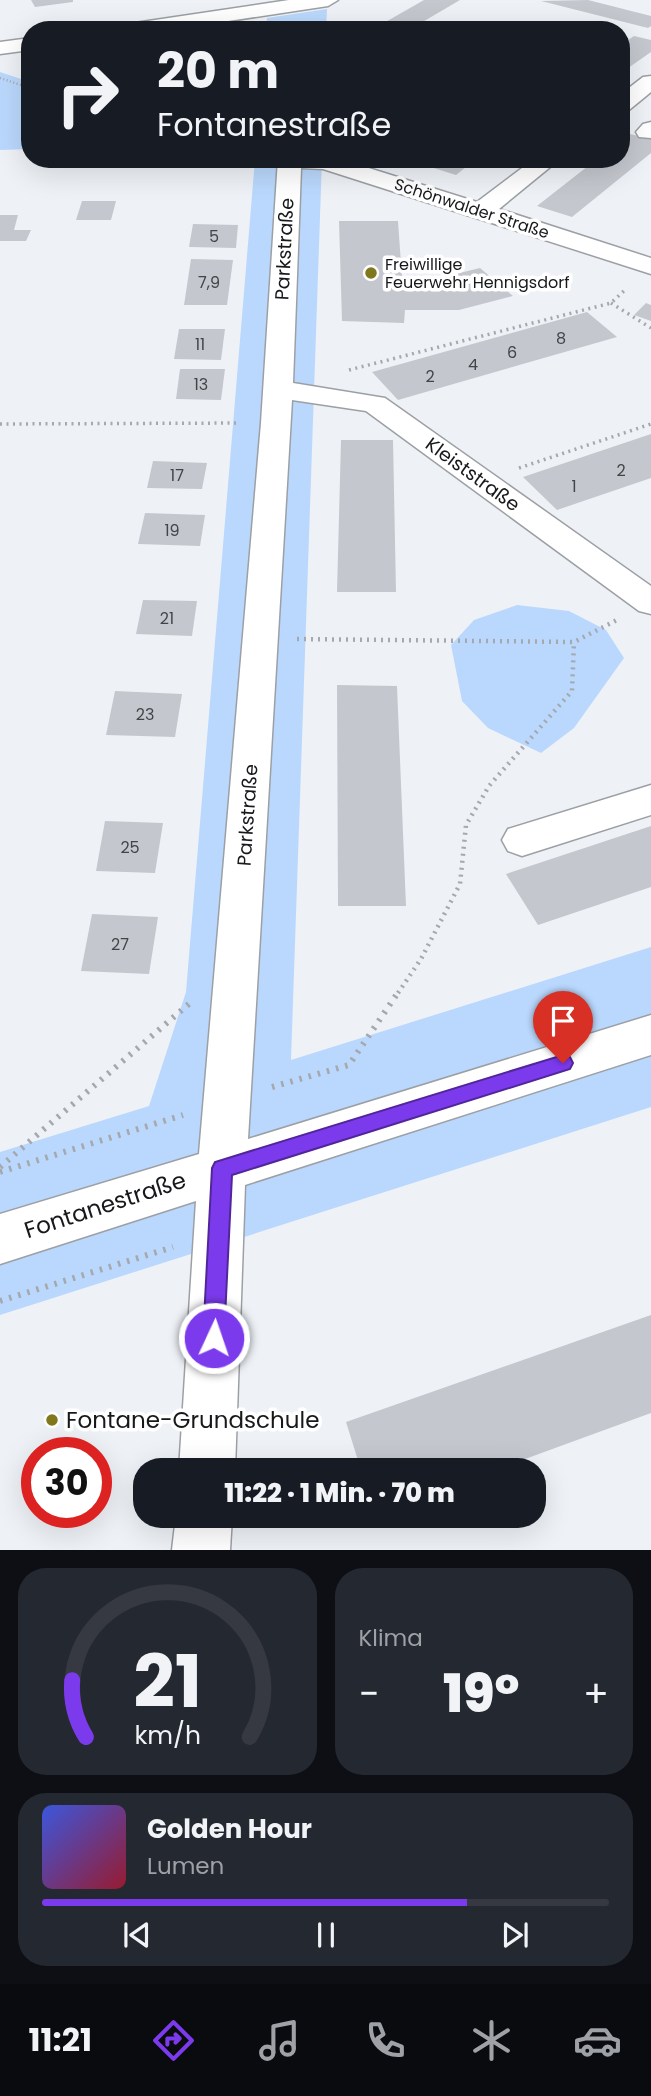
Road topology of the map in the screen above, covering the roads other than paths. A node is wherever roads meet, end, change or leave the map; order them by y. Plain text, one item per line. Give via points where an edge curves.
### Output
1 (328, 0) edge
2 (294, 10) edge
3 (203, 21) edge
4 (21, 45) edge
5 (0, 48) edge
6 (651, 82) edge
7 (630, 98) edge
8 (630, 104) edge
9 (651, 106) edge
10 (290, 168) edge
11 (344, 168) edge
12 (537, 168) edge
13 (481, 211) junction
14 (651, 266) edge
15 (276, 406) junction
16 (651, 603) edge
17 (651, 800) edge
18 (522, 841) dead end
19 (651, 1035) edge
20 (222, 1168) junction
21 (0, 1239) edge
22 (208, 1458) edge
23 (203, 1528) edge
24 (201, 1550) edge

1 - 2 street
2 - 3 street
4 - 5 street
6 - 7 street
8 - 9 street
10 - 15 street, Parkstraße
11 - 13 street, Schönwalder Straße
12 - 13 street
13 - 14 street, Schönwalder Straße
15 - 16 street, Kleiststraße via 376,404
15 - 20 street, Parkstraße
17 - 18 street
19 - 20 street, Fontanestraße
20 - 21 street, Fontanestraße
20 - 22 street, Parkstraße
23 - 24 street

